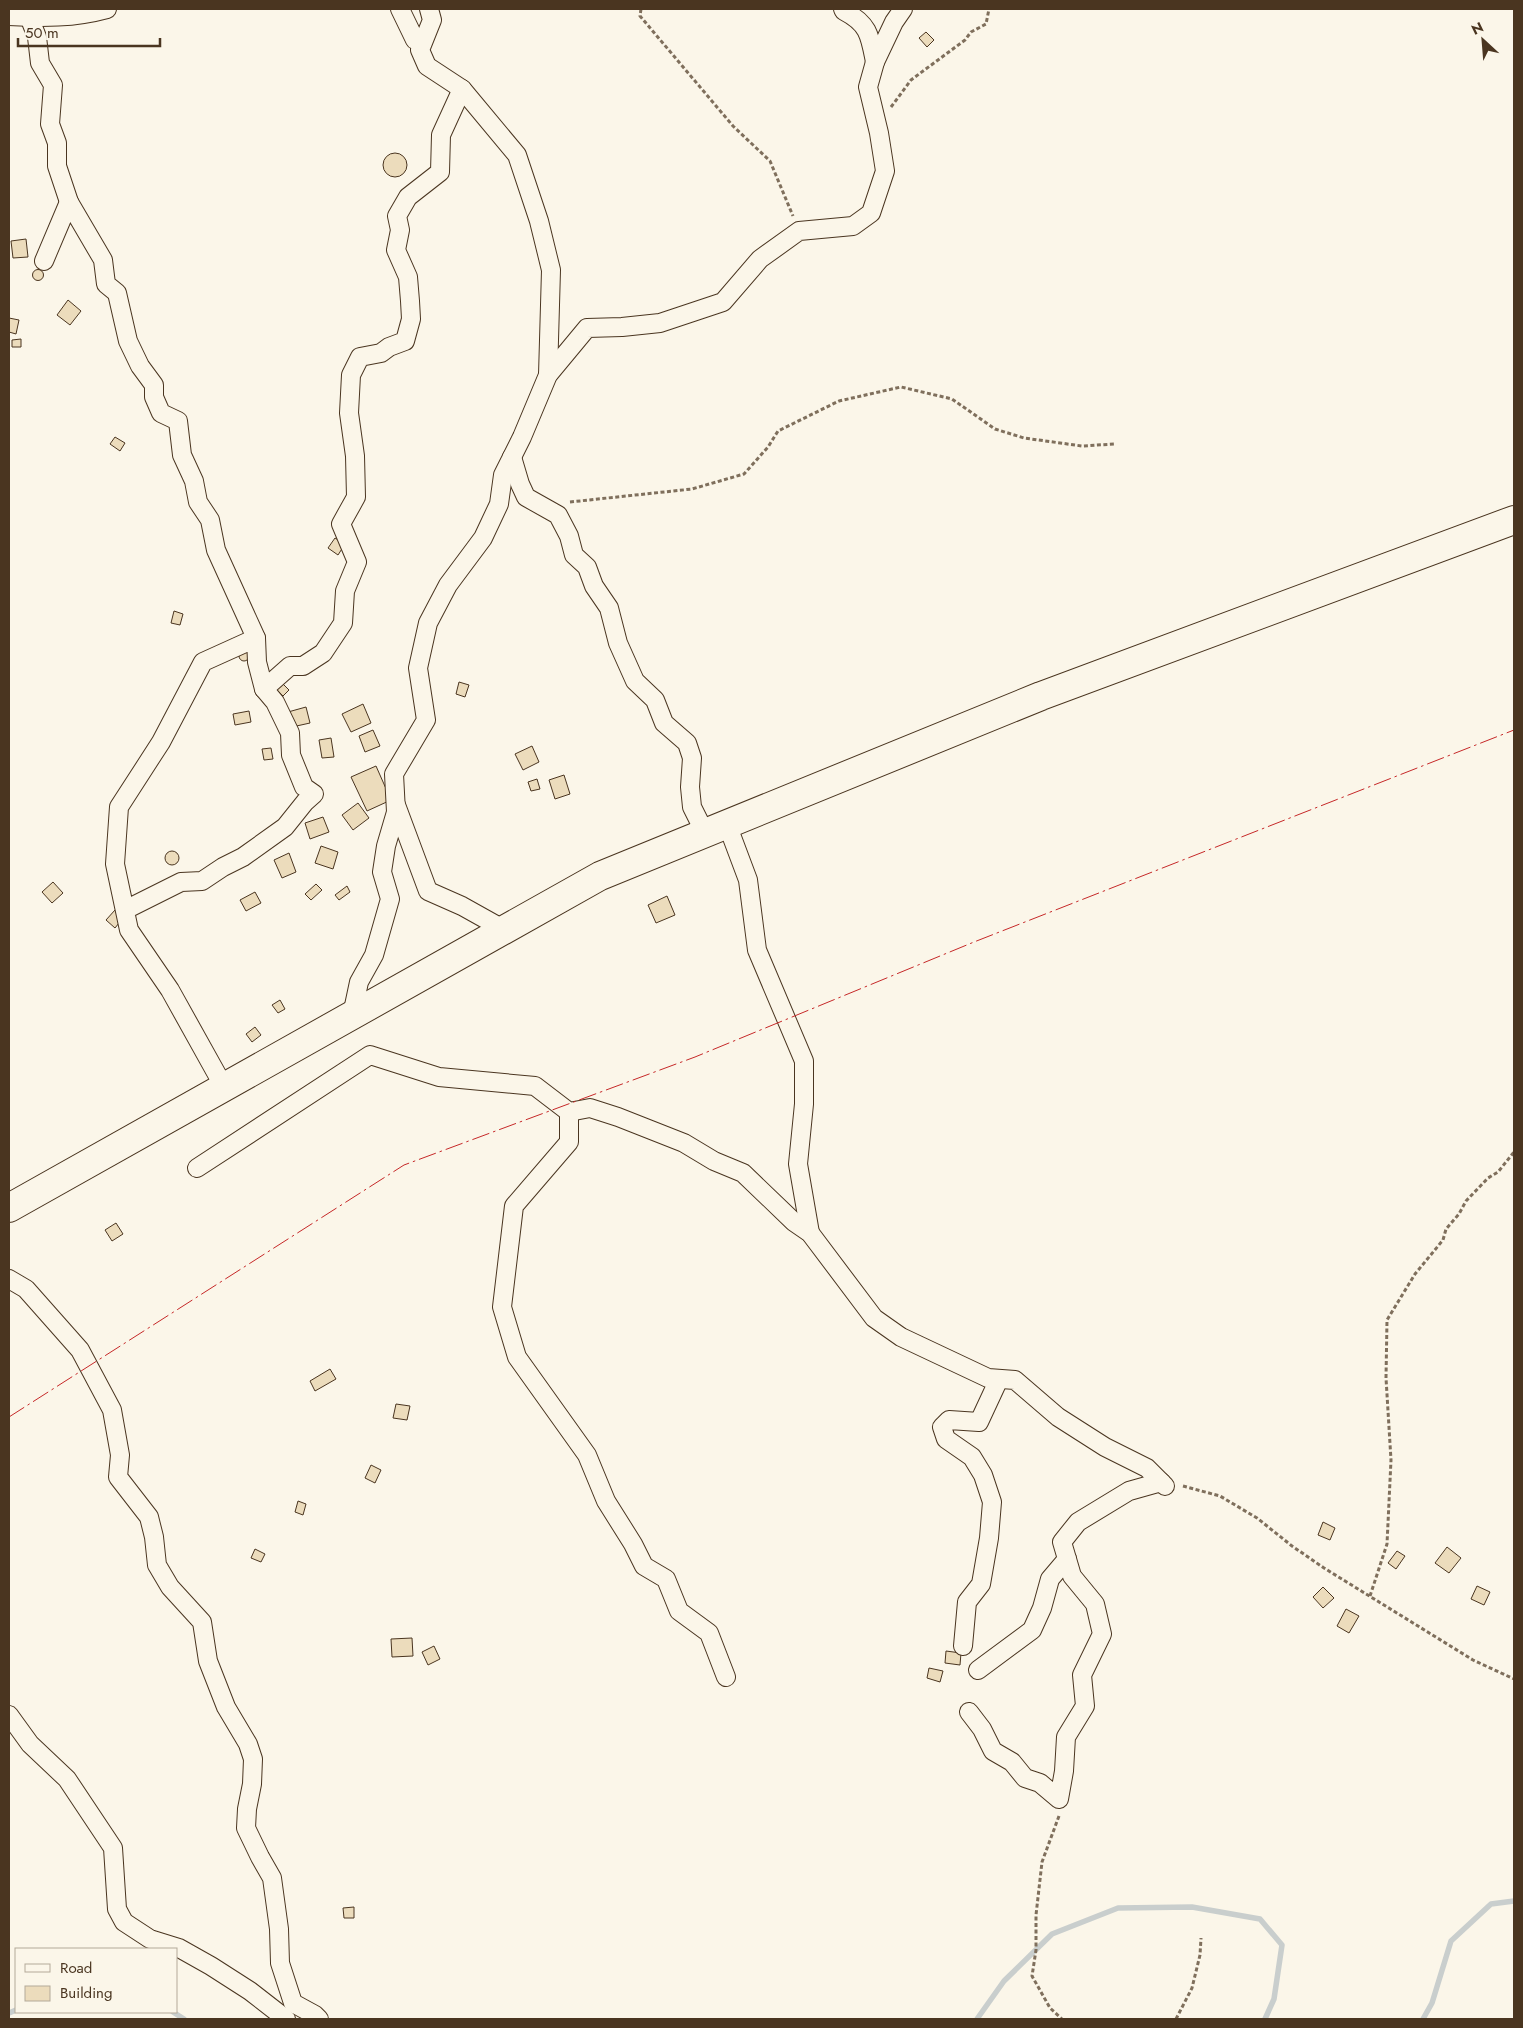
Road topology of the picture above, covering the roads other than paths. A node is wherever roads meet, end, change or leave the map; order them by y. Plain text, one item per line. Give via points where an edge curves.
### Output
1 (106, 9) edge
2 (400, 9) edge
3 (429, 9) edge
4 (844, 9) edge
5 (903, 9) edge
6 (27, 13) edge
7 (9, 16) edge
8 (415, 40) dead end
9 (875, 62) junction
10 (462, 89) junction
11 (69, 202) junction
12 (44, 261) dead end
13 (548, 374) junction
14 (512, 457) junction
15 (1514, 520) edge
16 (256, 638) junction
17 (264, 689) junction
18 (396, 805) junction
19 (716, 829) junction
20 (125, 910) junction
21 (505, 930) junction
22 (352, 1015) junction
23 (224, 1087) junction
24 (569, 1112) junction
25 (197, 1168) dead end
26 (9, 1208) edge
27 (810, 1233) junction
28 (9, 1278) edge
29 (999, 1379) junction
30 (1067, 1558) junction
31 (963, 1646) dead end
32 (978, 1670) dead end
33 (726, 1677) dead end
34 (969, 1712) dead end
35 (9, 1715) edge
36 (286, 2019) edge
37 (319, 2019) edge

1 - 6 street via 46,19
2 - 8 street
3 - 10 street via 432,20 420,50 427,66
4 - 9 street via 858,18 870,36
5 - 9 street
6 - 7 street
6 - 11 street via 37,37 40,63 53,84 50,124 57,143 57,166
9 - 13 street via 868,87 885,171 871,213 853,226 799,231 760,259 723,302 660,323 587,328
10 - 13 street via 517,154 538,221 551,270
10 - 17 street via 441,135 440,172 408,196 397,216 400,230 396,250 408,277 410,301 411,320 405,341 381,353 360,357 351,374 349,413 356,497 341,524 357,562 345,591 343,623 323,653 302,666 290,666
11 - 12 street
11 - 16 street via 103,260 106,284 117,293 128,341 154,385 154,397 161,413 178,421 182,456 194,481 198,502 210,520 216,550
13 - 14 street
14 - 18 street via 503,475 500,504 483,538 448,584 428,623 418,668 426,720 394,774
14 - 19 street via 526,497 558,515 574,554 587,567 594,586 609,608 618,643 635,681 655,700 664,723 687,743 692,758 692,807
15 - 19 highway via 1042,696
16 - 17 street via 257,662
16 - 20 street via 203,662 161,742 119,807 115,864
17 - 20 street via 275,702 290,733 292,755 304,787 314,794 285,828 243,857 202,881 181,882
18 - 21 street via 428,890
18 - 22 street via 382,872 390,899 374,955 359,982
19 - 21 highway via 600,876
19 - 27 street via 748,880 757,950 804,1061 804,1104 798,1164
20 - 23 street via 129,930 170,990
21 - 22 highway
22 - 23 highway
23 - 26 highway
24 - 25 street via 535,1086 439,1077 370,1055
24 - 27 street via 590,1108 684,1142 742,1174
24 - 33 street via 569,1142 514,1206 502,1308 517,1357 587,1455 606,1501 644,1566 666,1579 679,1611 709,1633
27 - 29 street via 874,1318 901,1337 988,1378
28 - 37 street via 26,1289 80,1350 112,1410 120,1455 118,1477 149,1517 157,1565 170,1587 202,1622 208,1661 253,1759 246,1828 272,1878 280,1963 293,2003
29 - 30 street via 1015,1380 1058,1417 1105,1447 1147,1468 1163,1484 1129,1491 1078,1522 1062,1542
29 - 31 street via 979,1422 949,1420 942,1427 946,1439 972,1457 983,1475 992,1502 981,1584 967,1602
30 - 32 street via 1050,1579 1032,1630
30 - 34 street via 1072,1576 1094,1604 1102,1634 1082,1674 1085,1706 1066,1737 1058,1799 1040,1783 1025,1778 1012,1762 993,1751
35 - 36 street via 30,1744 67,1779 113,1848 117,1909 124,1922 150,1939 179,1948 211,1966

